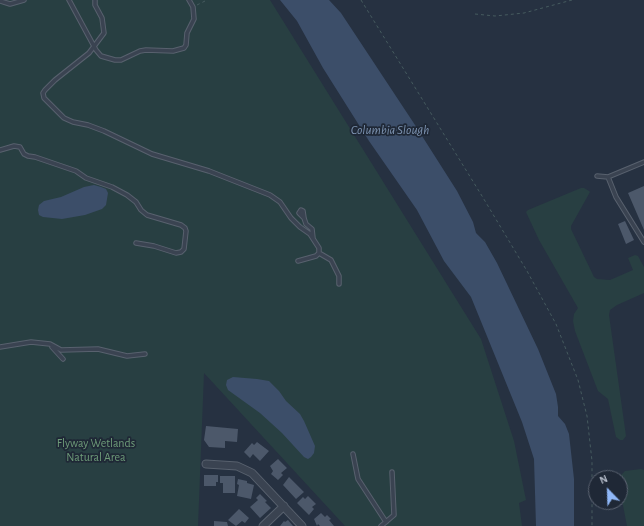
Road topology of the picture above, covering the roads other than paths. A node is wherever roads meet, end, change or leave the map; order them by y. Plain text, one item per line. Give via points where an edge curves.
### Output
1 (24, 0) edge
2 (69, 0) edge
3 (95, 0) edge
4 (189, 0) edge
5 (0, 1) edge
6 (94, 47) junction
7 (0, 150) edge
8 (644, 162) edge
9 (596, 176) dead end
10 (608, 177) junction
11 (304, 218) dead end
12 (314, 239) junction
13 (644, 242) edge
14 (136, 243) dead end
15 (319, 253) junction
16 (298, 261) dead end
17 (339, 284) dead end
18 (50, 344) junction
19 (0, 347) edge
20 (145, 354) dead end
21 (63, 359) dead end
22 (353, 454) dead end
23 (206, 464) dead end
24 (392, 472) dead end
25 (284, 506) junction
26 (386, 522) junction
27 (263, 526) edge
28 (302, 526) edge
29 (381, 526) edge

1 - 5 lane via 10,4
2 - 6 lane
3 - 6 lane via 102,18 104,33
4 - 6 lane via 193,7 194,19 187,33 184,48 140,51 121,60 115,60 101,56
6 - 12 lane via 43,93 44,98 64,118 104,131 152,154 209,171 270,195 280,202
7 - 14 lane via 20,147 28,156 76,171 127,195 147,215 181,225 186,231 184,249 176,254
8 - 10 lane
9 - 10 lane
10 - 13 lane via 616,197
11 - 12 lane via 312,229
12 - 15 lane
15 - 16 lane
15 - 17 lane via 331,260 339,276
18 - 19 lane via 31,342
18 - 20 lane via 61,350 98,349 127,356
18 - 21 lane
22 - 26 lane via 358,479
23 - 25 street via 245,468
24 - 26 lane via 395,510 394,515
25 - 27 street
25 - 28 street
26 - 29 lane

